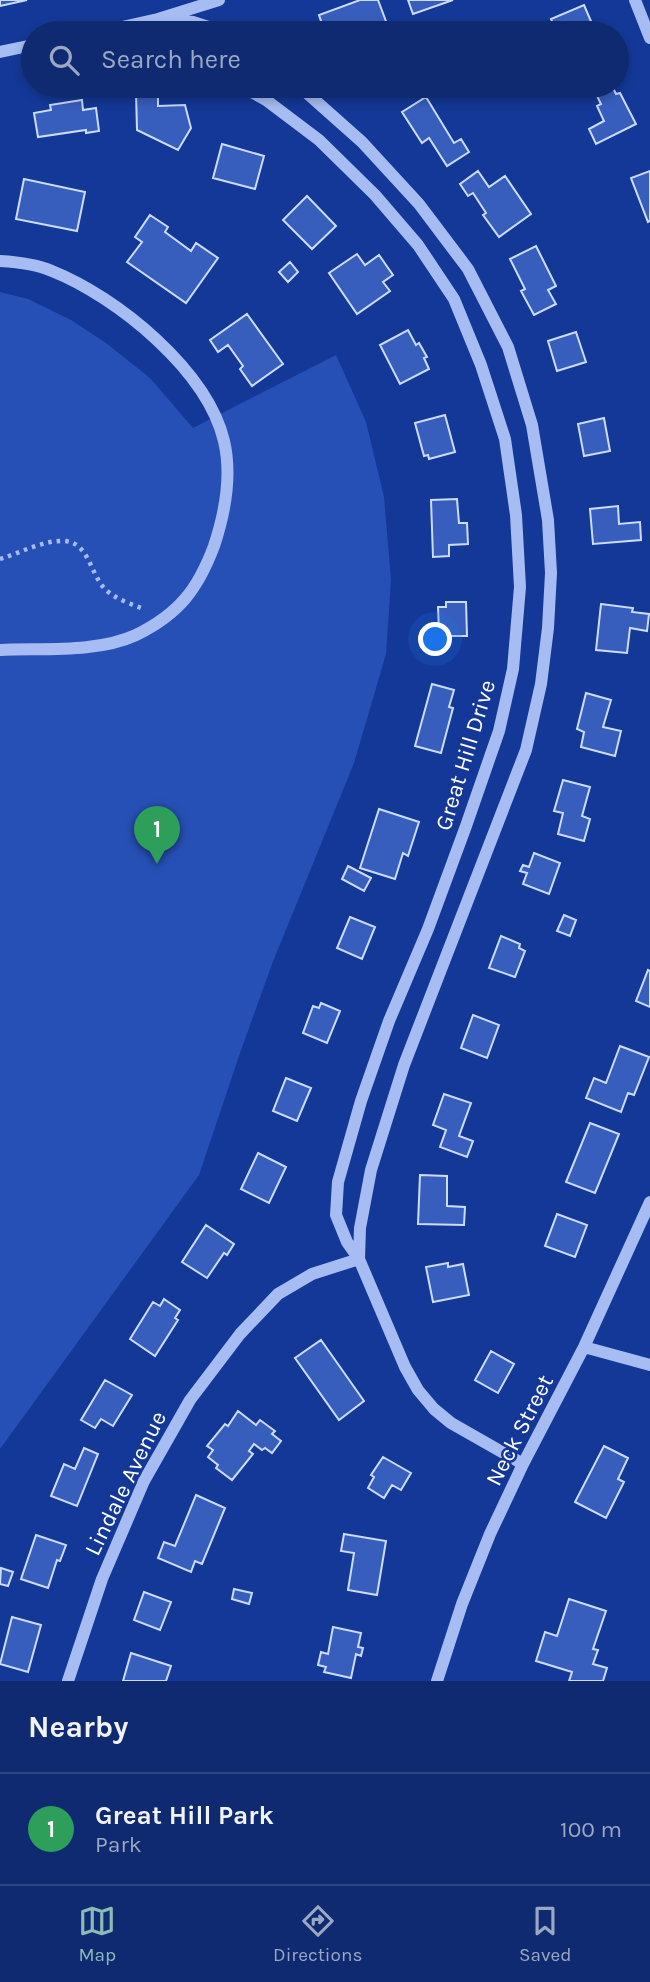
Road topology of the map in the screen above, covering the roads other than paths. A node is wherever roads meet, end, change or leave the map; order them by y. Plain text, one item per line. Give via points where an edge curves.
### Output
1 (219, 0) edge
2 (635, 0) edge
3 (158, 19) junction
4 (149, 21) edge
5 (181, 21) edge
6 (650, 38) edge
7 (21, 48) edge
8 (0, 52) edge
9 (262, 98) edge
10 (312, 98) edge
11 (0, 261) edge
12 (0, 650) edge
13 (650, 1202) edge
14 (359, 1259) junction
15 (584, 1347) junction
16 (650, 1365) edge
17 (523, 1464) junction
18 (68, 1681) edge
19 (437, 1681) edge

1 - 3 street
2 - 6 street
3 - 4 street
3 - 5 street
7 - 8 street
9 - 14 street, Great Hill Drive via 319,140 375,195 418,245 454,299 505,439 516,515 520,587 513,669 499,731 433,916 381,1044 338,1182 336,1215
10 - 14 street, Great Hill Drive via 362,142 419,204 468,269 508,347 532,425 548,520 551,573 541,684 526,750 404,1065 371,1170
11 - 12 street via 50,270 89,289 158,341 191,376 215,416 227,466 222,517 203,573 189,597 161,621 134,636 103,645
13 - 15 street, Neck Street
14 - 17 street, Great Hill Drive via 405,1367 433,1409
14 - 18 street, Lindale Avenue via 312,1274 278,1294 240,1334 190,1400 144,1481 102,1578
15 - 16 street
15 - 17 street, Neck Street
17 - 19 street, Neck Street via 462,1604

